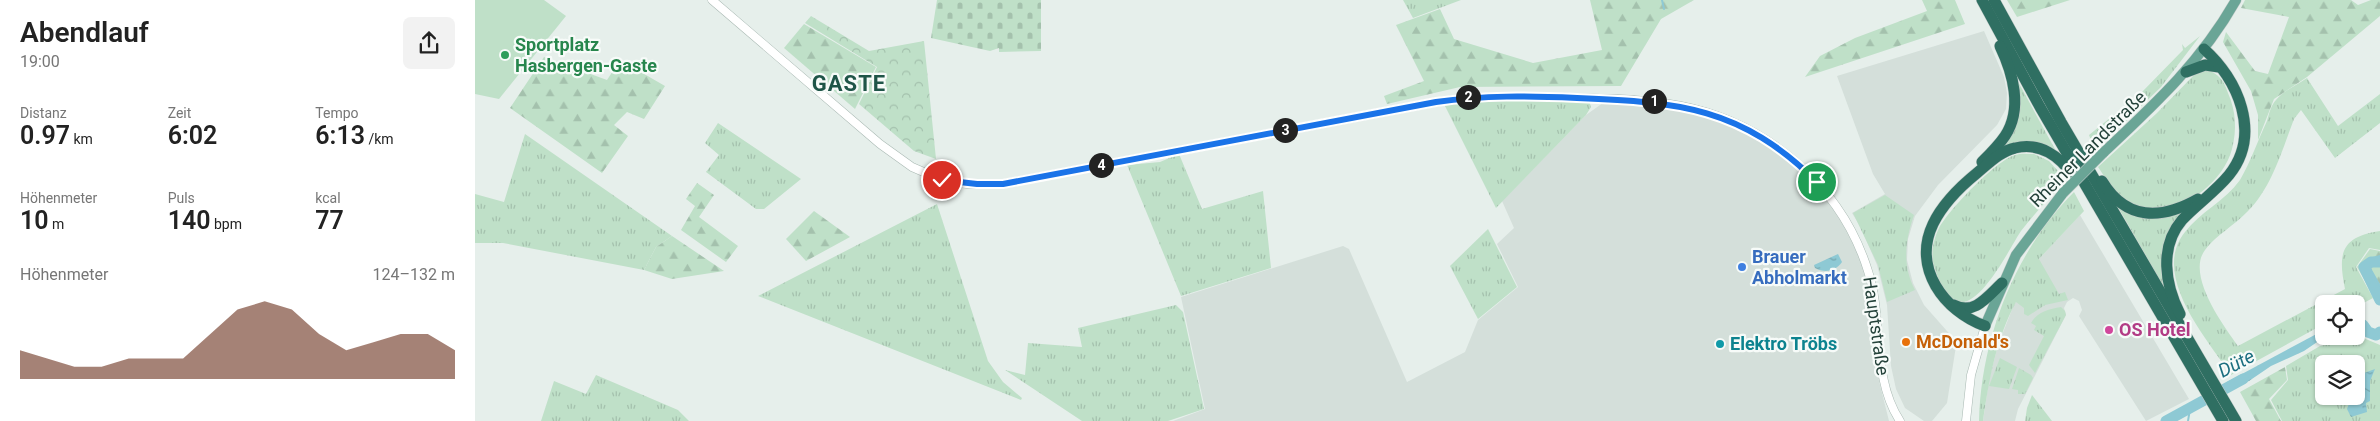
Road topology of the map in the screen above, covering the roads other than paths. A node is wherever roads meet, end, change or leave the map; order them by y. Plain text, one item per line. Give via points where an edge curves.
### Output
1 (712, 0) edge
2 (1980, 0) edge
3 (1994, 0) edge
4 (2236, 0) edge
5 (2204, 49) junction
6 (2219, 67) junction
7 (2185, 72) junction
8 (2061, 122) junction
9 (1971, 178) junction
10 (2212, 191) junction
11 (2107, 223) junction
12 (2002, 283) junction
13 (1939, 294) junction
14 (1985, 326) junction
15 (2190, 344) junction
16 (2209, 387) junction
17 (2218, 402) junction
18 (1966, 412) junction
19 (1900, 421) edge
20 (1962, 421) edge
21 (1966, 421) edge
22 (2223, 421) edge
23 (2236, 421) edge

1 - 19 street, Hauptstraße via 880,144 912,167 942,180 967,184 1003,184 1484,95 1642,100 1707,112 1765,139 1795,161 1828,195 1850,226 1873,289 1883,380 1890,404
2 - 9 highway via 1978,6 2003,52 2015,104 2005,136
2 - 11 highway
3 - 8 highway
4 - 5 main road, Rheiner Landstraße
5 - 6 highway
5 - 7 main road, Rheiner Landstraße
6 - 7 highway via 2205,65
6 - 10 highway via 2238,94 2244,125 2238,162
7 - 12 main road, Rheiner Landstraße, bridge via 2063,193 2023,243
8 - 10 highway via 2075,136 2105,186 2119,202 2133,211 2165,214
8 - 15 highway
9 - 11 highway via 2003,152 2025,146 2044,150 2068,169 2099,221
9 - 13 highway via 1933,224 1927,241 1930,276
10 - 15 highway via 2182,221 2167,256 2169,288 2188,330
11 - 16 highway
12 - 13 highway via 1970,309 1955,307
12 - 14 main road, Rheiner Landstraße
13 - 14 highway via 1954,309
14 - 18 street, Rheiner Landstraße via 1971,374
15 - 16 highway
16 - 17 highway
17 - 22 highway
17 - 23 highway
18 - 20 street
18 - 21 street, Rheiner Landstraße

